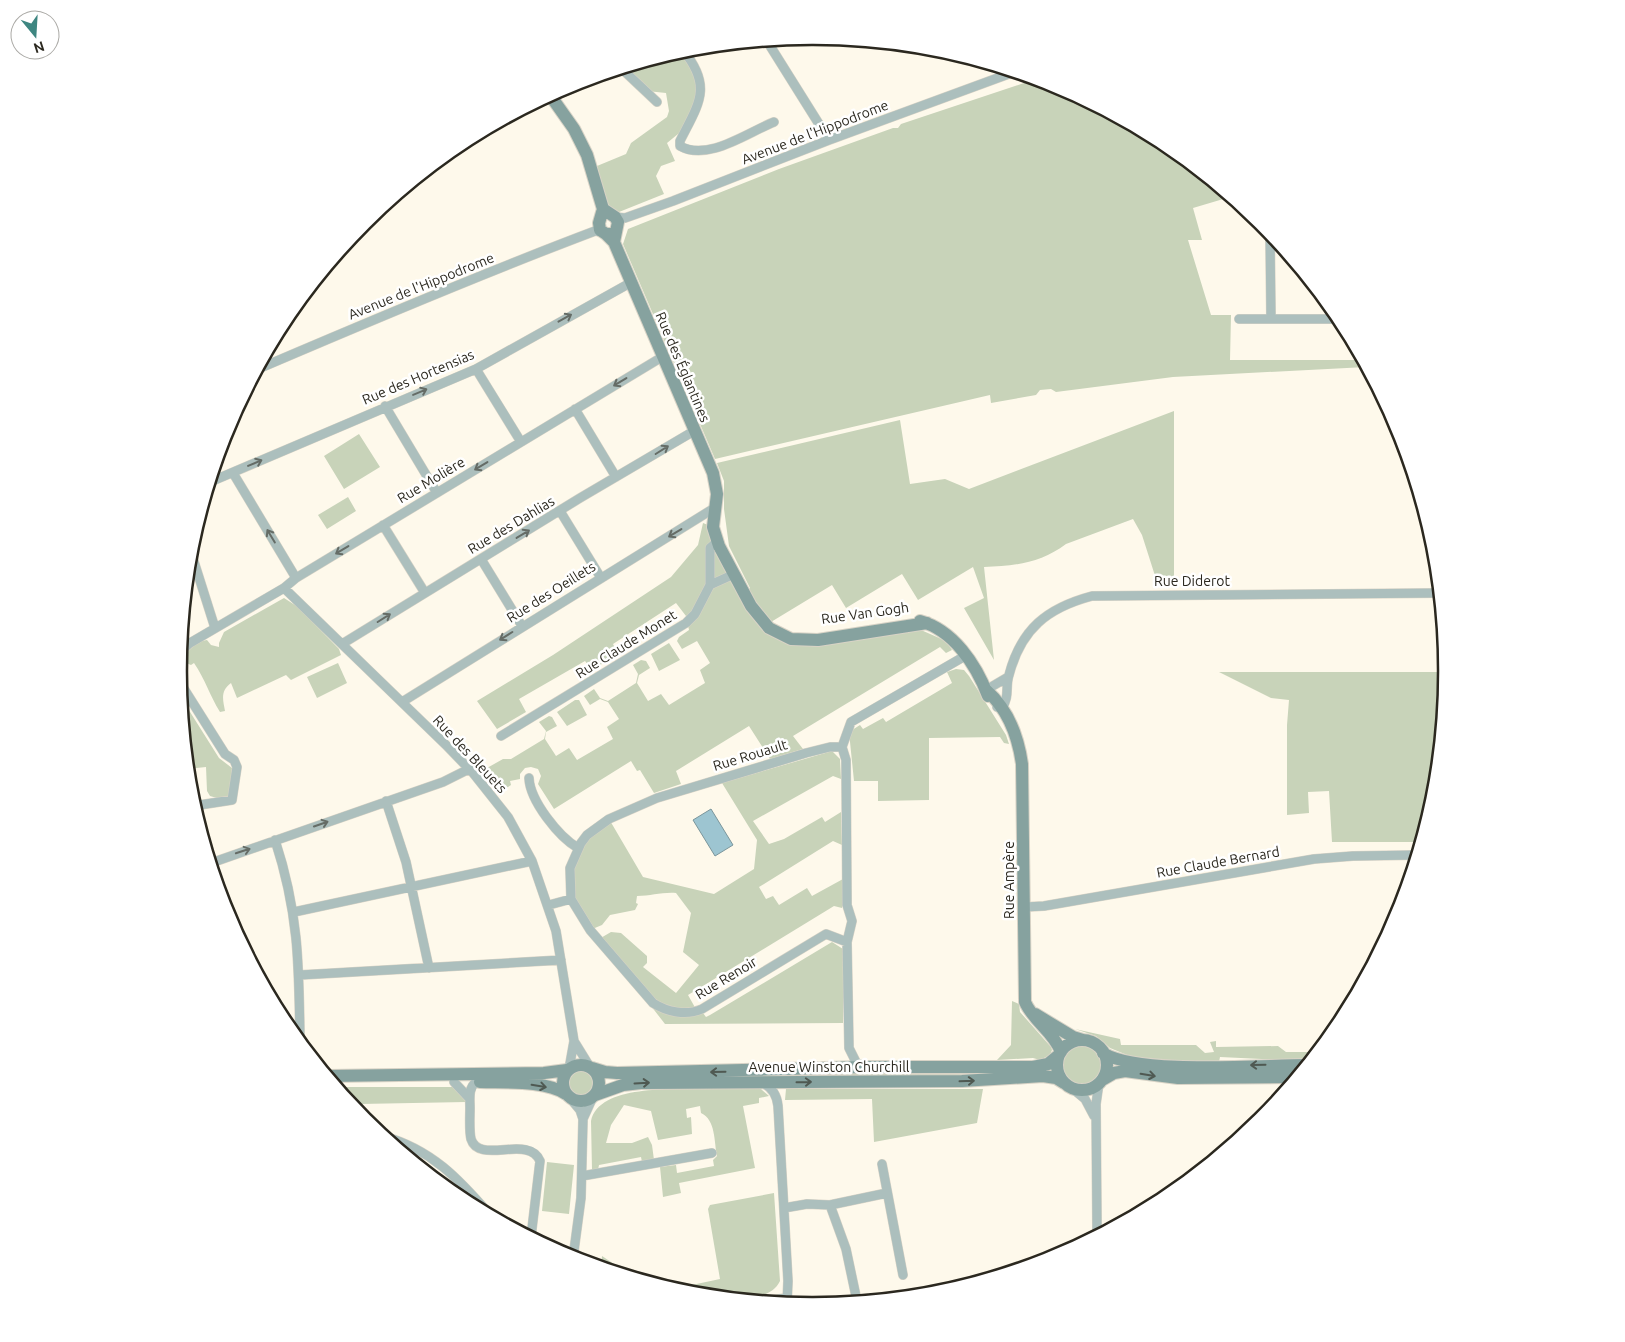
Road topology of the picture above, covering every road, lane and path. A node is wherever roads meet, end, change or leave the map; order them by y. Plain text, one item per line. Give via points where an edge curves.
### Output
1 (770, 46) edge
2 (689, 57) edge
3 (626, 73) edge
4 (1005, 75) edge
5 (555, 101) edge
6 (657, 102) dead end
7 (774, 122) dead end
8 (829, 140) junction
9 (609, 225) junction
10 (1270, 244) edge
11 (630, 283) junction
12 (1240, 319) dead end
13 (1271, 319) junction
14 (1330, 319) edge
15 (662, 357) junction
16 (266, 366) edge
17 (476, 368) junction
18 (385, 406) junction
19 (575, 409) junction
20 (694, 431) junction
21 (521, 442) junction
22 (233, 472) junction
23 (616, 477) junction
24 (217, 479) edge
25 (437, 493) junction
26 (716, 507) junction
27 (560, 511) junction
28 (384, 525) junction
29 (717, 542) junction
30 (481, 559) junction
31 (196, 567) edge
32 (732, 575) junction
33 (296, 578) junction
34 (601, 578) junction
35 (710, 585) junction
36 (284, 588) junction
37 (425, 593) junction
38 (1433, 593) edge
39 (927, 624) joint
40 (522, 626) junction
41 (216, 628) junction
42 (342, 644) junction
43 (188, 646) edge
44 (965, 656) junction
45 (1008, 677) junction
46 (986, 690) junction
47 (188, 695) edge
48 (402, 702) junction
49 (1001, 704) junction
50 (501, 736) dead end
51 (842, 747) junction
52 (469, 768) junction
53 (529, 778) dead end
54 (386, 801) junction
55 (202, 805) edge
56 (275, 840) junction
57 (578, 848) junction
58 (1410, 855) edge
59 (532, 861) junction
60 (217, 862) edge
61 (412, 887) junction
62 (571, 899) junction
63 (549, 905) junction
64 (1024, 907) junction
65 (294, 912) junction
66 (847, 942) junction
67 (561, 960) junction
68 (429, 968) junction
69 (300, 975) junction
70 (1031, 1011) junction
71 (300, 1030) edge
72 (574, 1041) junction
73 (1086, 1041) junction
74 (848, 1048) junction
75 (1103, 1053) junction
76 (1060, 1054) junction
77 (1298, 1065) edge
78 (591, 1067) junction
79 (836, 1068) junction
80 (864, 1068) junction
81 (568, 1069) junction
82 (335, 1076) edge
83 (1289, 1077) edge
84 (1101, 1081) junction
85 (454, 1082) junction
86 (476, 1082) junction
87 (341, 1083) edge
88 (763, 1083) junction
89 (782, 1083) junction
90 (1069, 1086) junction
91 (568, 1096) junction
92 (594, 1096) junction
93 (469, 1098) junction
94 (777, 1098) junction
95 (583, 1119) junction
96 (1096, 1120) junction
97 (401, 1143) edge
98 (712, 1153) dead end
99 (882, 1164) dead end
100 (582, 1176) junction
101 (887, 1193) junction
102 (475, 1197) edge
103 (830, 1205) junction
104 (784, 1208) junction
105 (1097, 1228) edge
106 (532, 1230) edge
107 (574, 1249) edge
108 (903, 1275) dead end
109 (786, 1296) edge
110 (856, 1296) edge

1 - 8 street
2 - 7 street via 696,66 702,90 680,146 688,150 717,148
3 - 6 street
4 - 8 street, Avenue de l'Hippodrome
5 - 9 main road, Rue des Églantines via 584,148
8 - 9 street, Avenue de l'Hippodrome
9 - 11 main road, Rue des Églantines
9 - 16 street, Avenue de l'Hippodrome via 403,306
10 - 13 street
11 - 15 main road, Rue des Églantines
17 -> 11 street, Rue des Hortensias
12 - 13 street
13 - 14 street
15 -> 19 street, Rue Molière
15 - 20 main road, Rue des Églantines
18 -> 17 street, Rue des Hortensias
17 - 21 street
22 -> 18 street, Rue des Hortensias
18 - 25 street
19 - 21 street, Rue Molière
19 - 23 street
23 -> 20 street, Rue des Dahlias
20 - 26 main road, Rue des Églantines via 713,473
21 -> 25 street, Rue Molière
22 - 24 street, Rue des Hortensias
33 -> 22 street
23 - 27 street, Rue des Dahlias
25 - 28 street, Rue Molière
26 - 29 main road, Rue Van Gogh via 713,527
26 -> 34 street, Rue des Oeillets
30 -> 27 street, Rue des Dahlias
27 - 34 street
28 -> 33 street, Rue Molière
28 - 37 street
29 - 32 main road, Rue Van Gogh
29 - 35 street, Rue Claude Monet via 710,548
30 - 37 street, Rue des Dahlias
30 - 40 street
31 - 41 street
32 - 35 street
32 - 39 main road, Rue Van Gogh via 760,619 790,639 818,640
33 - 36 street, Rue Molière
34 - 40 street, Rue des Oeillets
35 - 50 street, Rue Claude Monet via 695,614 686,623
36 - 41 street, Rue Molière
36 - 42 street, Rue des Bleuets
42 -> 37 street, Rue des Dahlias
38 - 45 street, Rue Diderot via 1092,596 1058,608 1032,627 1022,640
39 - 44 main road, Rue Ampère via 951,637
40 -> 48 street, Rue des Oeillets
41 - 43 street, Rue Molière
42 - 48 street, Rue des Bleuets
44 - 46 main road, Rue Ampère
44 - 51 street via 851,722
45 - 46 street
45 - 49 street, Rue Diderot
46 - 49 main road, Rue Ampère
47 - 55 street via 237,767 232,800
48 - 52 street, Rue des Bleuets
49 - 64 main road, Rue Ampère via 1019,747 1022,764
51 - 57 street, Rue Rouault via 830,746 656,798 603,822 587,835
51 - 66 street via 846,760 847,905 852,921
52 - 54 street via 443,782
52 - 59 street, Rue des Bleuets via 508,817
53 - 57 street via 534,796 559,835
56 -> 54 street
54 - 61 street
60 -> 56 street
56 - 65 street
57 - 62 street, Rue Rouault via 570,868
58 - 64 street, Rue Claude Bernard via 1314,859 1047,906
59 - 61 street
59 - 63 street, Rue des Bleuets
61 - 65 street
61 - 68 street
62 - 63 street
62 - 66 street, Rue Renoir via 590,930 653,1002 665,1011 684,1013 702,1009 826,934
63 - 67 street, Rue des Bleuets
64 - 70 main road, Rue Ampère via 1025,998
65 - 69 street
66 - 74 street
67 - 68 street
67 - 72 street, Rue des Bleuets
68 - 69 street
69 - 71 street
70 - 73 main road via 1073,1037
70 - 76 main road, Rue Ampère via 1056,1041
72 - 78 street, Rue des Bleuets
72 - 81 street, Rue des Bleuets
73 - 75 main road
73 - 76 main road via 1070,1043
74 - 79 street via 845,1060
74 - 80 street
77 -> 75 main road via 1168,1066 1116,1059
75 - 84 main road via 1107,1065
76 - 80 main road, Avenue Winston Churchill via 1048,1064 1033,1067
76 - 90 main road via 1057,1068
79 -> 78 main road, Avenue Winston Churchill via 617,1073
78 - 81 main road via 580,1064
78 - 92 main road via 599,1080
79 - 80 main road, Avenue Winston Churchill
81 - 82 main road via 544,1073
81 - 91 main road via 562,1081
84 -> 83 main road via 1121,1071 1178,1078
84 - 90 main road via 1089,1089
84 - 96 street via 1096,1098
85 - 86 main road
85 - 87 main road
85 - 93 street
86 -> 91 main road via 524,1083 555,1088
86 - 93 street
88 - 89 main road, Avenue Winston Churchill
92 -> 88 main road, Avenue Winston Churchill via 624,1085 641,1083
88 - 94 street
89 -> 90 main road, Avenue Winston Churchill via 962,1081 1043,1076 1056,1078
89 - 94 street
90 - 96 street via 1088,1103
91 - 92 main road via 583,1101
91 - 95 street
92 - 95 street
93 - 106 street via 471,1137 476,1146 485,1150 531,1150 538,1155
94 - 104 street
95 - 100 street
96 - 105 street
97 - 102 street via 441,1163
98 - 100 street
99 - 101 street
100 - 107 street
101 - 103 street
101 - 108 street
103 - 104 street
103 - 110 street via 846,1249
104 - 109 street

